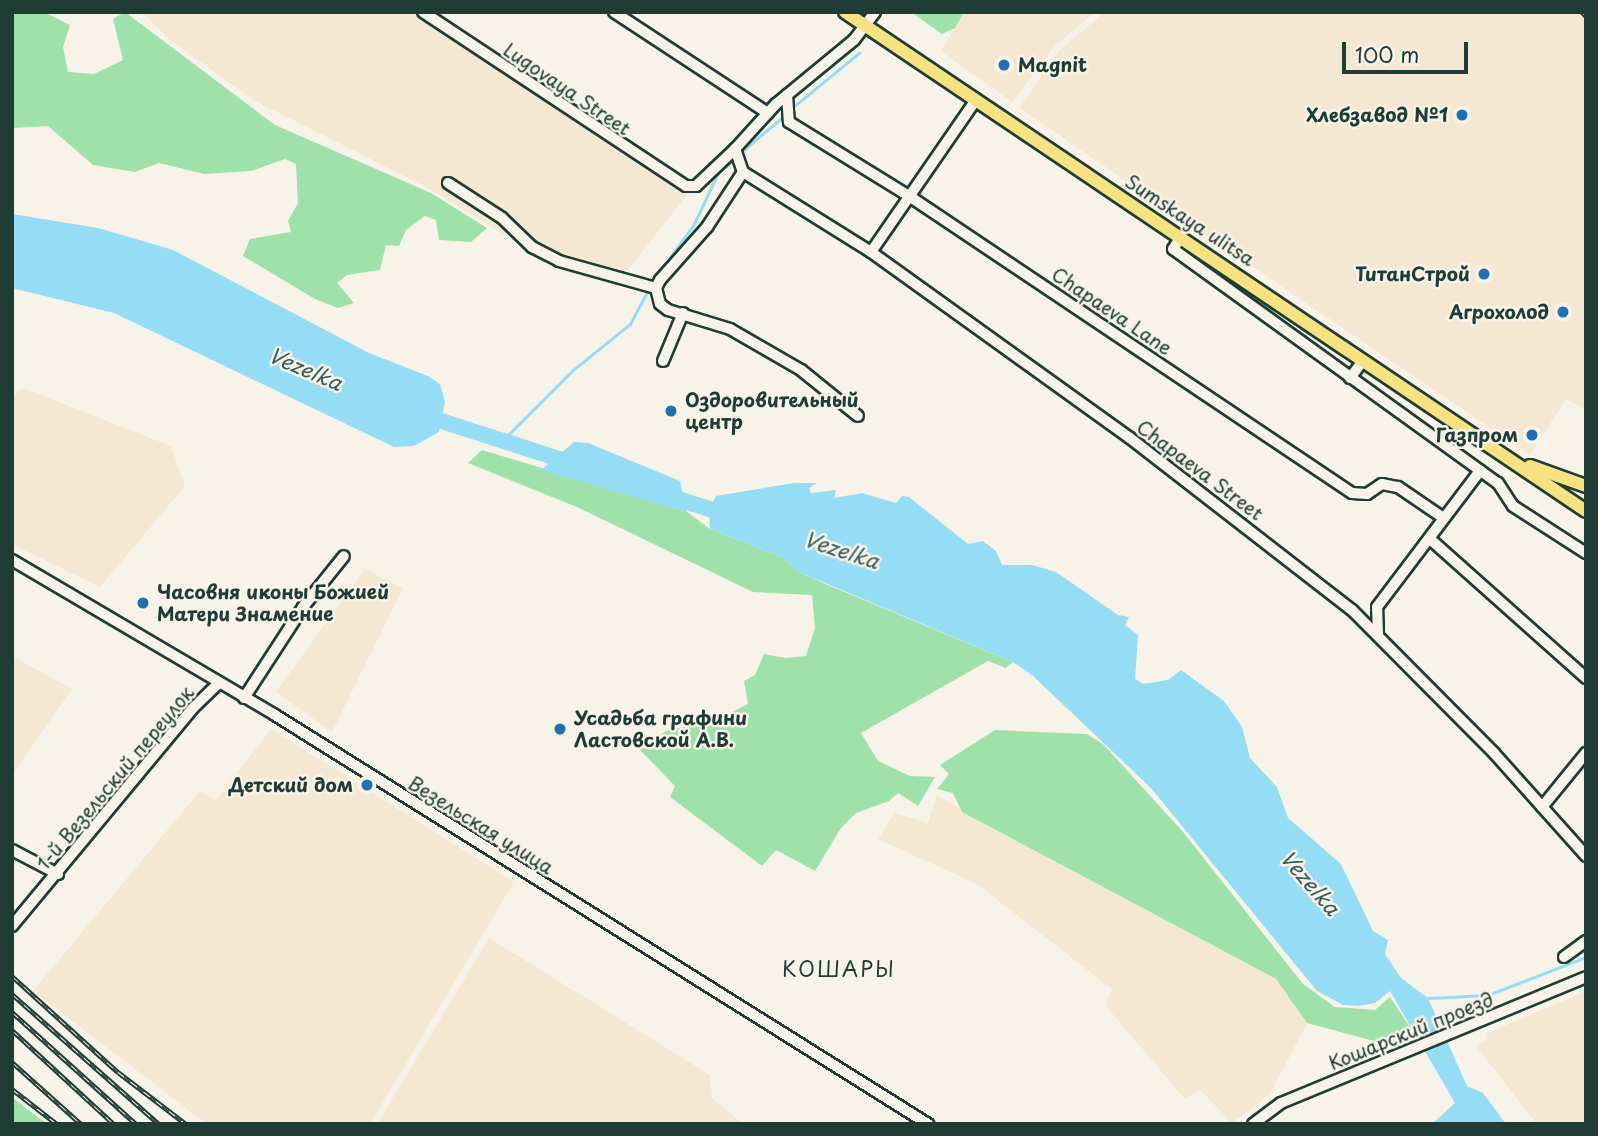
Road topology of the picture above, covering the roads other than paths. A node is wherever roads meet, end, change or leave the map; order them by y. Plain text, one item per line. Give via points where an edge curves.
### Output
1 (422, 12) edge
2 (614, 12) edge
3 (845, 12) edge
4 (875, 12) edge
5 (865, 26) junction
6 (787, 95) junction
7 (975, 101) junction
8 (768, 113) junction
9 (735, 149) junction
10 (743, 172) junction
11 (448, 183) dead end
12 (909, 196) junction
13 (1180, 238) junction
14 (871, 252) junction
15 (656, 288) junction
16 (682, 313) junction
17 (663, 361) dead end
18 (1363, 361) junction
19 (1350, 378) junction
20 (858, 416) dead end
21 (1514, 459) junction
22 (1479, 471) junction
23 (1586, 486) edge
24 (1586, 511) edge
25 (1442, 517) junction
26 (1430, 539) junction
27 (1586, 553) edge
28 (344, 556) dead end
29 (12, 561) edge
30 (1377, 607) junction
31 (1352, 610) junction
32 (1378, 634) junction
33 (1586, 678) edge
34 (218, 684) junction
35 (244, 698) junction
36 (1586, 753) edge
37 (1542, 807) junction
38 (12, 850) edge
39 (1586, 856) edge
40 (58, 874) junction
41 (12, 926) edge
42 (1586, 941) edge
43 (1564, 957) dead end
44 (1586, 977) edge
45 (928, 1124) edge
46 (1252, 1124) edge

1 - 9 street, Lugovaya Street via 671,180 696,186
2 - 8 street
3 - 5 main road, Sumskaya ulitsa
4 - 5 street
5 - 6 street via 855,40
5 - 7 main road, Sumskaya ulitsa
6 - 8 street
6 - 12 street, Chapaeva Lane via 789,122
7 - 12 street
7 - 13 main road, Sumskaya ulitsa
8 - 9 street
9 - 10 street
10 - 14 street, Chapaeva Street
10 - 15 street via 707,227
11 - 15 street via 502,218 532,247 559,261
12 - 14 street
12 - 25 street, Chapaeva Lane via 1352,493 1367,494 1382,484 1398,487
13 - 18 main road, Sumskaya ulitsa
13 - 19 street via 1174,249
14 - 31 street, Chapaeva Street via 1130,438
15 - 16 street via 660,304
16 - 17 street
16 - 20 street via 730,329 789,363
18 - 19 street
18 - 21 main road, Sumskaya ulitsa
19 - 22 street
21 - 23 main road
21 - 24 main road
22 - 25 street
22 - 27 street via 1498,482 1513,506
25 - 26 street
26 - 30 street
26 - 33 street
28 - 35 street via 303,607
29 - 34 street, Везельская улица via 74,593
30 - 31 street
30 - 32 street
31 - 32 street, Chapaeva Street
32 - 37 street, Chapaeva Street
34 - 35 street, Везельская улица
34 - 40 street, 1-й Везельский переулок via 193,708
35 - 45 street, Везельская улица
36 - 37 street
37 - 39 street, Chapaeva Street
38 - 40 street
40 - 41 street, 1-й Везельский переулок
42 - 43 street
44 - 46 street, Кошарский проезд via 1282,1103

